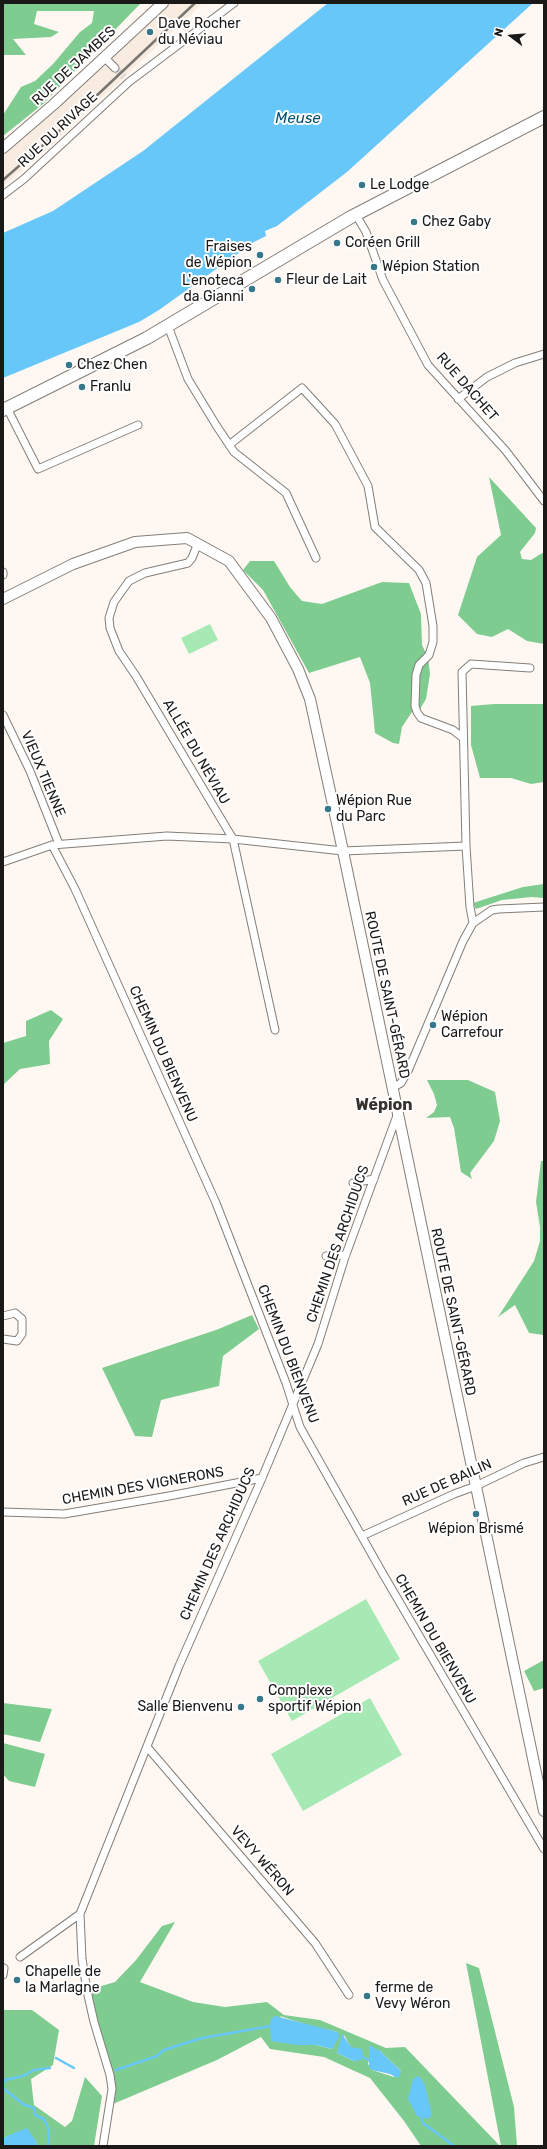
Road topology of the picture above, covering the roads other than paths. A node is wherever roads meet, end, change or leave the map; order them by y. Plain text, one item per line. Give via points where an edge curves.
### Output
1 (163, 3) edge
2 (234, 3) edge
3 (104, 57) junction
4 (115, 68) tunnel mouth
5 (544, 117) edge
6 (3, 148) edge
7 (3, 195) edge
8 (356, 215) junction
9 (168, 326) junction
10 (544, 354) edge
11 (458, 399) junction
12 (5, 409) edge
13 (138, 426) dead end
14 (230, 445) junction
15 (544, 500) edge
16 (198, 543) junction
17 (316, 558) dead end
18 (3, 599) edge
19 (530, 668) dead end
20 (3, 714) edge
21 (463, 738) junction
22 (232, 839) junction
23 (55, 844) junction
24 (466, 846) junction
25 (343, 851) junction
26 (3, 862) edge
27 (544, 907) edge
28 (473, 923) junction
29 (275, 1030) dead end
30 (392, 1088) junction
31 (398, 1112) junction
32 (374, 1179) junction
33 (353, 1183) dead end
34 (346, 1255) junction
35 (326, 1256) dead end
36 (3, 1316) edge
37 (3, 1339) edge
38 (293, 1403) junction
39 (544, 1457) edge
40 (262, 1478) junction
41 (476, 1486) junction
42 (3, 1512) edge
43 (362, 1536) junction
44 (148, 1748) junction
45 (544, 1811) edge
46 (544, 1849) edge
47 (80, 1914) junction
48 (20, 1957) dead end
49 (349, 1995) dead end
50 (103, 2146) edge

1 - 3 main road, RUE DE JAMBES
2 - 7 street, RUE DU RIVAGE via 126,79 24,179
3 - 4 street
3 - 6 main road, RUE DE JAMBES
5 - 8 main road
8 - 9 main road
8 - 11 street, RUE DACHET via 366,232 383,280 424,358
9 - 12 main road
9 - 14 street via 188,379
10 - 11 street via 508,366 487,377
11 - 15 street, RUE DACHET via 506,451
12 - 13 street via 38,469
14 - 17 street via 234,452 286,493
14 - 21 street via 302,388 335,424 368,486 375,527 419,570 426,583 433,642 429,655 419,665 416,675 415,706 421,718 453,730
16 - 18 main road, ROUTE DE SAINT-GÉRARD via 188,538 135,542 72,564
16 - 22 street, ALLÉE DU NÉVIAU via 188,563 145,572 129,581 112,606 110,628 119,651
16 - 25 main road, ROUTE DE SAINT-GÉRARD via 229,560 271,618 298,669 310,699
19 - 21 street via 471,664 462,672
20 - 23 street, VIEUX TIENNE via 30,770
21 - 24 street
22 - 23 street via 167,836
22 - 25 street
22 - 29 street, ALLÉE DU NÉVIAU
23 - 26 street
23 - 38 street, CHEMIN DU BIENVENU via 216,1203
24 - 25 street
24 - 28 street
25 - 30 main road, ROUTE DE SAINT-GÉRARD
27 - 28 street via 499,908
28 - 30 street via 408,1071 401,1083
30 - 31 main road, ROUTE DE SAINT-GÉRARD
31 - 32 street, CHEMIN DES ARCHIDUCS
31 - 41 main road, ROUTE DE SAINT-GÉRARD
32 - 33 street
32 - 34 street, CHEMIN DES ARCHIDUCS
34 - 35 street
34 - 38 street, CHEMIN DES ARCHIDUCS via 318,1344
36 - 37 street via 15,1313 22,1320 22,1334 17,1341
38 - 40 street, CHEMIN DES ARCHIDUCS
38 - 43 street, CHEMIN DU BIENVENU via 300,1427
39 - 41 street, RUE DE BAILIN via 524,1463
40 - 42 street, CHEMIN DES VIGNERONS via 64,1514
40 - 44 street, CHEMIN DES ARCHIDUCS via 182,1660
41 - 43 street, RUE DE BAILIN
41 - 45 main road, ROUTE DE SAINT-GÉRARD
43 - 46 street, CHEMIN DU BIENVENU
44 - 47 street, CHEMIN DES ARCHIDUCS
44 - 49 street, VEVY WÉRON via 315,1942
47 - 48 street
47 - 50 street via 82,1959 87,1991 112,2089

